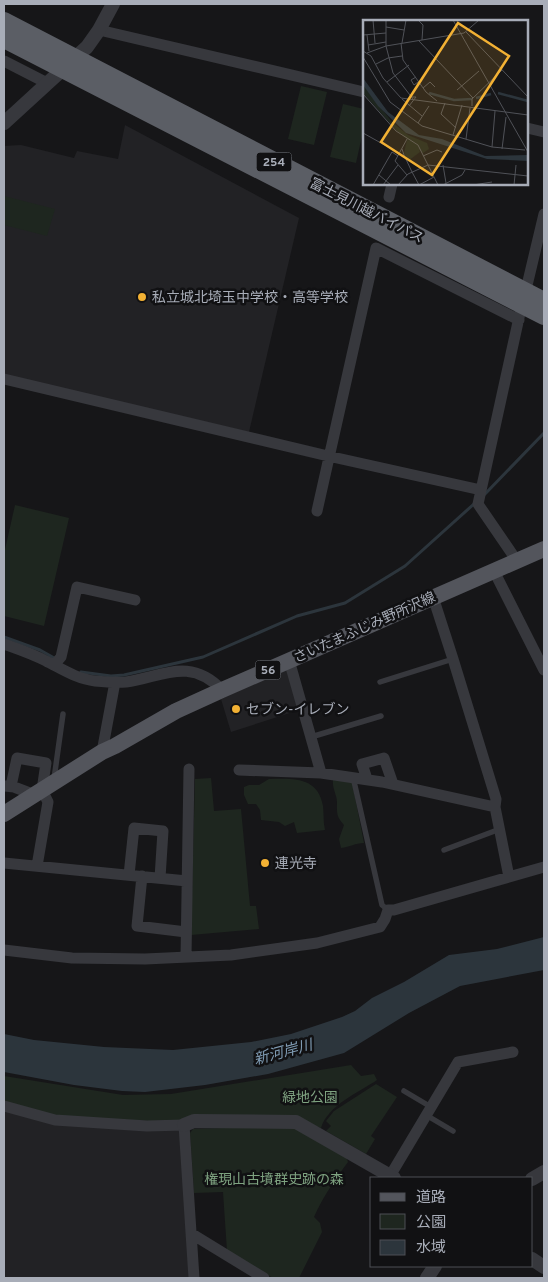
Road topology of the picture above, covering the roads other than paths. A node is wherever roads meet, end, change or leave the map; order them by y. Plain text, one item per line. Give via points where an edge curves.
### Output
1 (113, 4) edge
2 (4, 21) edge
3 (99, 30) junction
4 (4, 39) edge
5 (76, 58) junction
6 (4, 61) edge
7 (62, 69) junction
8 (47, 83) junction
9 (363, 92) edge
10 (4, 123) edge
11 (528, 128) edge
12 (544, 132) edge
13 (392, 185) edge
14 (389, 197) dead end
15 (544, 214) edge
16 (544, 301) edge
17 (522, 306) junction
18 (544, 316) edge
19 (4, 379) edge
20 (328, 456) junction
21 (481, 490) junction
22 (317, 511) dead end
23 (544, 549) edge
24 (517, 561) junction
25 (494, 571) junction
26 (432, 597) junction
27 (135, 600) dead end
28 (4, 644) edge
29 (453, 659) junction
30 (289, 660) junction
31 (54, 665) junction
32 (544, 670) edge
33 (115, 682) junction
34 (380, 682) dead end
35 (222, 690) junction
36 (63, 714) dead end
37 (381, 716) dead end
38 (311, 738) junction
39 (102, 752) junction
40 (189, 769) dead end
41 (239, 770) dead end
42 (322, 773) junction
43 (354, 777) junction
44 (367, 779) junction
45 (393, 784) junction
46 (8, 786) edge
47 (43, 789) junction
48 (495, 807) junction
49 (4, 814) edge
50 (500, 829) junction
51 (444, 850) dead end
52 (4, 863) edge
53 (37, 866) junction
54 (544, 867) edge
55 (129, 875) junction
56 (142, 876) junction
57 (509, 877) junction
58 (160, 878) junction
59 (187, 881) junction
60 (388, 910) junction
61 (186, 932) junction
62 (4, 950) edge
63 (186, 957) junction
64 (513, 1052) dead end
65 (404, 1091) dead end
66 (4, 1106) edge
67 (429, 1111) junction
68 (184, 1125) junction
69 (454, 1131) dead end
70 (544, 1172) edge
71 (392, 1177) edge
72 (533, 1178) edge
73 (192, 1234) junction
74 (533, 1260) edge
75 (434, 1267) edge
76 (544, 1267) edge
77 (194, 1278) edge
78 (264, 1278) edge
79 (427, 1278) edge

1 - 3 street
2 - 5 highway, 富士見川越バイパス / 254
3 - 5 street
3 - 9 street
4 - 7 highway, 富士見川越バイパス / 254
5 - 7 street
5 - 17 highway, 富士見川越バイパス / 254 via 204,126
6 - 8 street
7 - 8 street
7 - 17 highway, 富士見川越バイパス / 254
8 - 10 street
11 - 12 street
13 - 14 street
15 - 17 street
16 - 17 highway, 富士見川越バイパス / 254
17 - 18 highway, 富士見川越バイパス / 254
17 - 20 street via 376,248
17 - 21 street
19 - 20 street
20 - 21 street
20 - 22 street
21 - 24 street via 478,504
23 - 24 main road, さいたまふじみ野所沢線 / 56
24 - 25 main road, さいたまふじみ野所沢線 / 56
25 - 26 main road, さいたまふじみ野所沢線 / 56
25 - 32 street
26 - 29 street
26 - 30 main road, さいたまふじみ野所沢線 / 56
27 - 31 street via 77,587 61,657
28 - 31 street
29 - 34 lane
29 - 48 street via 496,799
30 - 35 main road, さいたまふじみ野所沢線 / 56
30 - 38 street
31 - 33 street via 94,681
33 - 35 street via 188,670 213,680
33 - 39 street
35 - 39 main road, さいたまふじみ野所沢線 / 56
36 - 47 lane
37 - 38 lane
38 - 42 street
39 - 47 main road, さいたまふじみ野所沢線 / 56
40 - 59 street
41 - 42 street
42 - 43 street
43 - 44 street
43 - 60 lane via 382,905
44 - 45 street
44 - 45 street via 362,764 384,758
45 - 48 street
46 - 47 street
46 - 47 street via 17,758 46,763
47 - 49 main road, さいたまふじみ野所沢線 / 56
47 - 53 street via 48,802
48 - 50 street
50 - 51 lane
50 - 57 street
52 - 53 street
53 - 55 street
54 - 57 street
55 - 56 street
55 - 58 street via 134,828 163,831
56 - 58 street
56 - 61 street via 137,926
57 - 60 street
58 - 59 street
59 - 61 street
60 - 63 street via 380,927 317,943 231,955
61 - 63 street
62 - 63 street via 72,958
64 - 67 street via 458,1062
65 - 67 lane
66 - 68 street via 55,1120
67 - 69 lane
67 - 71 street
68 - 71 street via 194,1121 296,1122
68 - 73 street
70 - 72 street
73 - 77 street
73 - 78 street
74 - 76 street
75 - 79 street

